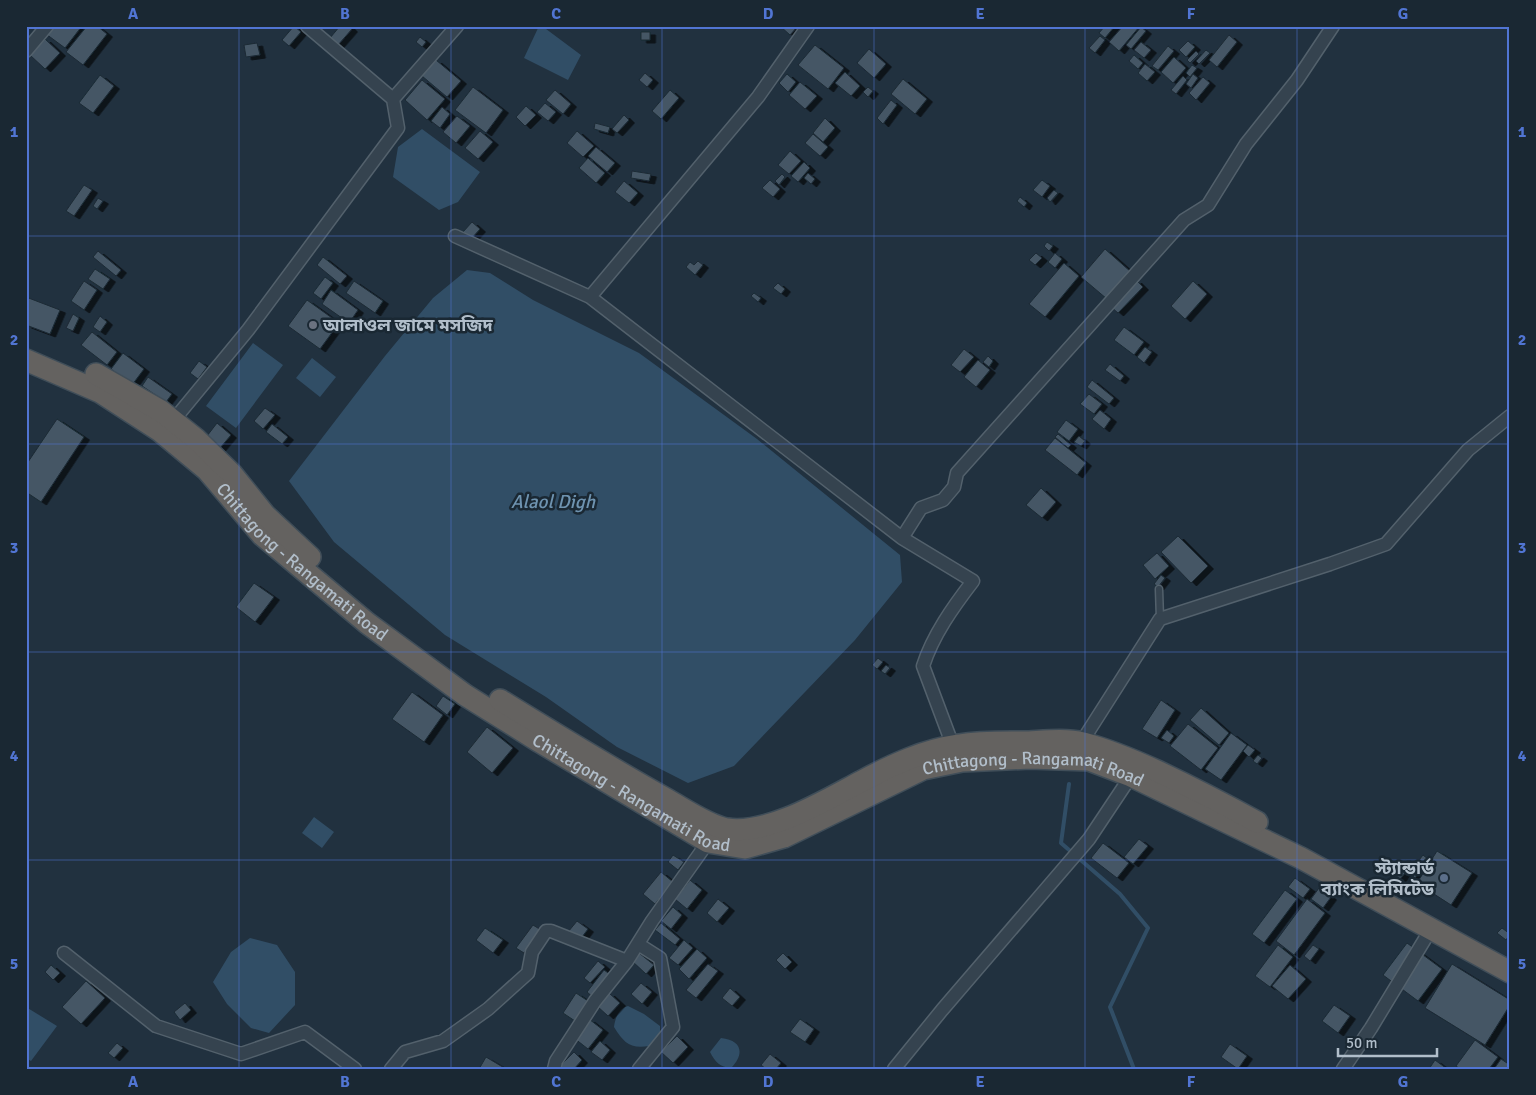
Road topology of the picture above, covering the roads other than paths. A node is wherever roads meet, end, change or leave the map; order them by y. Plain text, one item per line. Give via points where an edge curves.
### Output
1 (46, 26) edge
2 (307, 26) edge
3 (458, 26) edge
4 (808, 26) edge
5 (1333, 26) edge
6 (26, 51) edge
7 (393, 99) junction
8 (455, 236) dead end
9 (590, 297) junction
10 (26, 344) edge
11 (26, 360) edge
12 (1510, 416) edge
13 (173, 421) junction
14 (902, 538) junction
15 (1158, 589) dead end
16 (1160, 618) junction
17 (1081, 742) junction
18 (952, 746) junction
19 (1131, 776) junction
20 (708, 842) junction
21 (1428, 934) dead end
22 (638, 944) junction
23 (64, 953) dead end
24 (1510, 958) edge
25 (627, 961) junction
26 (1510, 972) edge
27 (355, 1069) edge
28 (391, 1069) edge
29 (554, 1069) edge
30 (639, 1069) edge
31 (894, 1069) edge
32 (1343, 1069) edge

1 - 6 street
2 - 7 street
3 - 7 street
4 - 9 street via 758,97
5 - 14 street via 1297,80 1246,144 1208,205 1184,220 957,473 954,487 943,500 921,508
7 - 13 street via 398,128 248,330
8 - 9 street
9 - 14 street
10 - 13 highway, Chittagong - Rangamati Road via 101,376
11 - 20 highway, Chittagong - Rangamati Road via 100,392 160,431 207,470 262,535 367,623 465,695
12 - 16 street via 1468,450 1386,544
13 - 18 highway, Chittagong - Rangamati Road via 232,474 265,515 294,543 399,632 499,700 641,785 724,829 771,825 888,766
14 - 18 street via 973,581 948,615 923,666
15 - 16 lane
16 - 17 street
17 - 18 highway, Chittagong - Rangamati Road via 988,742
17 - 24 highway, Chittagong - Rangamati Road via 1120,755 1228,806
19 - 20 highway, Chittagong - Rangamati Road via 1089,760 962,761 922,769 784,837 745,848
19 - 26 highway, Chittagong - Rangamati Road via 1301,858
19 - 31 street via 1089,839
20 - 22 street
21 - 32 street
22 - 25 street
22 - 30 street via 660,958 673,1027
23 - 27 street via 156,1026 241,1054 305,1032
25 - 28 street via 546,931 532,952 528,973 488,1009 443,1041 406,1052
25 - 29 street via 595,1000

